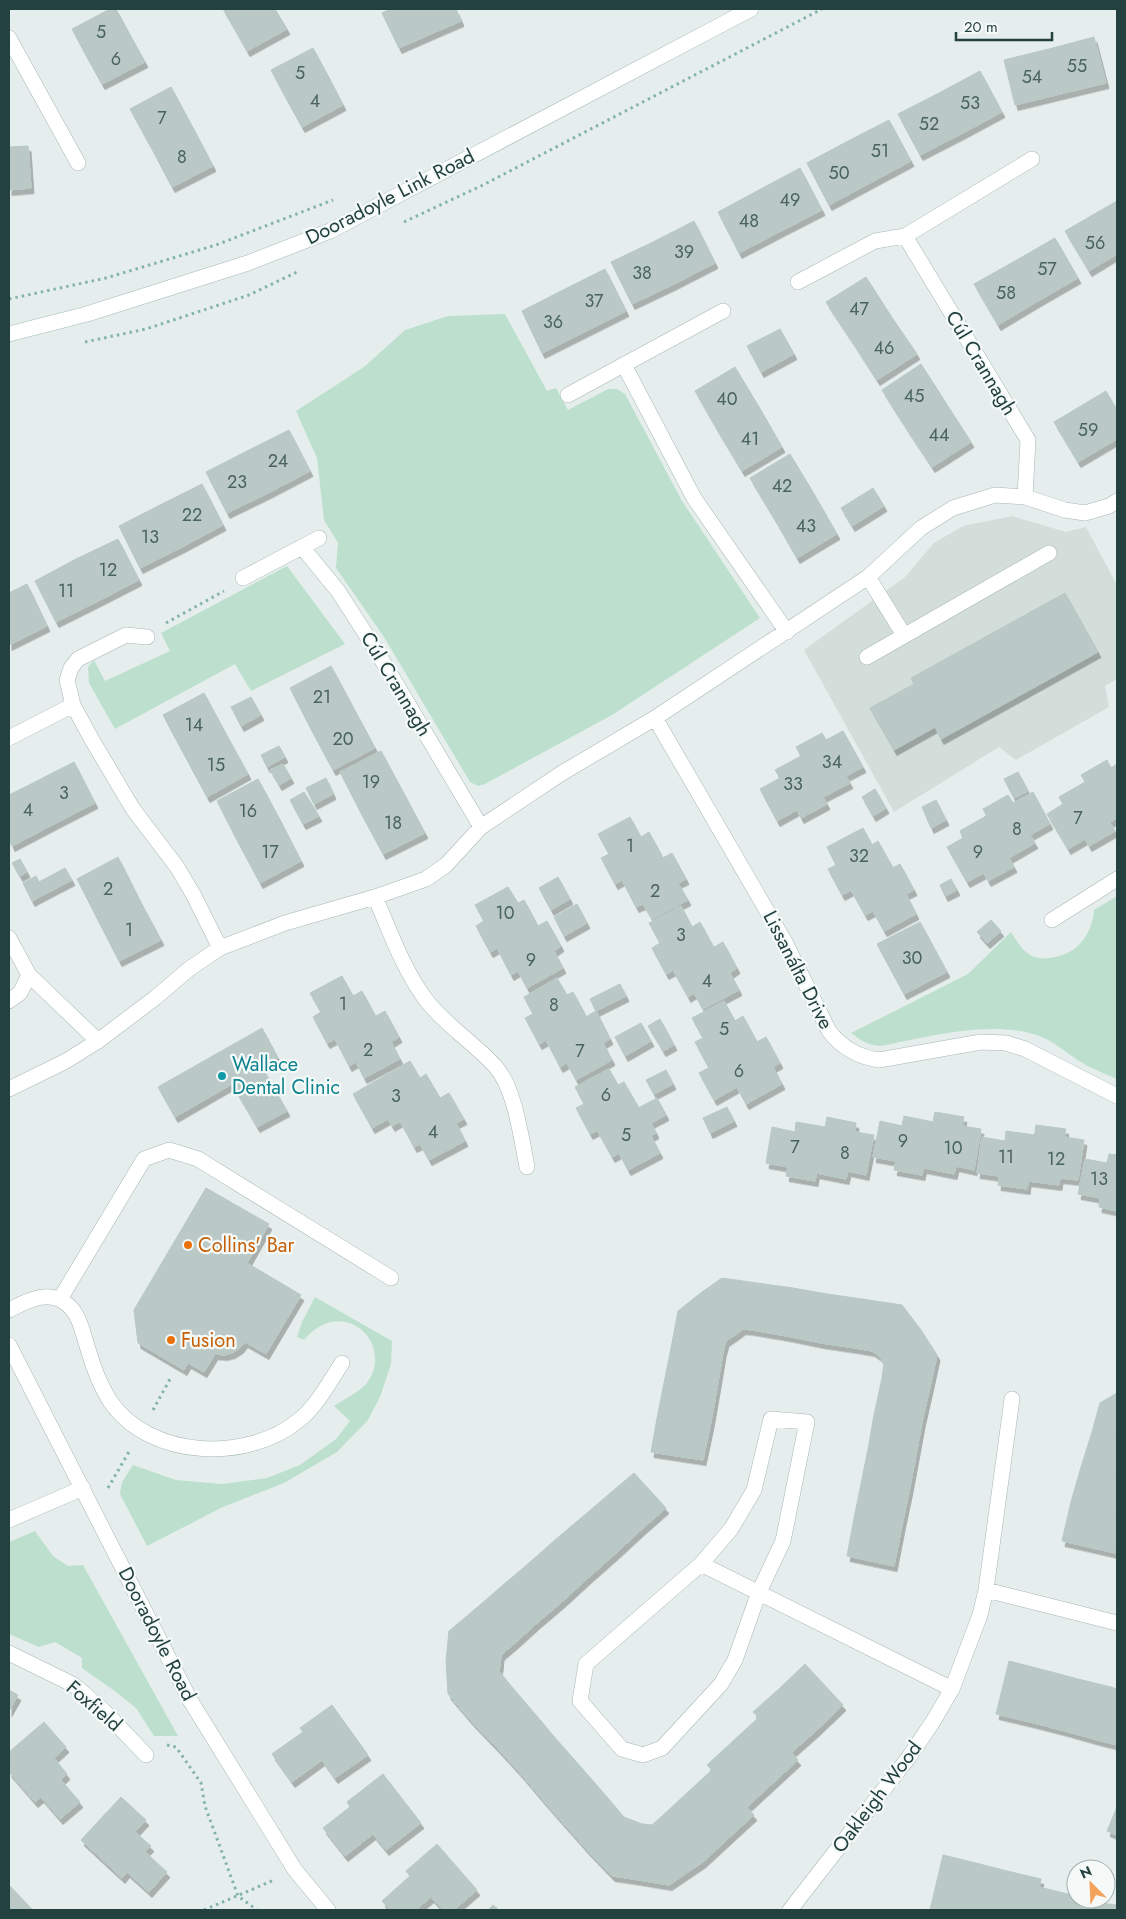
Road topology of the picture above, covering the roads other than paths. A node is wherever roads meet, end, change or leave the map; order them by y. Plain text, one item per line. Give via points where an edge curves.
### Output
1 (752, 9) edge
2 (9, 38) edge
3 (1032, 159) dead end
4 (78, 163) dead end
5 (905, 236) junction
6 (798, 282) dead end
7 (723, 311) dead end
8 (9, 334) edge
9 (624, 365) junction
10 (568, 395) dead end
11 (1025, 497) junction
12 (1117, 501) edge
13 (319, 538) dead end
14 (302, 547) junction
15 (1049, 553) dead end
16 (868, 577) junction
17 (243, 578) road end
18 (787, 632) junction
19 (904, 635) junction
20 (147, 637) road end
21 (866, 657) dead end
22 (73, 705) junction
23 (655, 718) junction
24 (9, 738) edge
25 (481, 827) junction
26 (1117, 879) edge
27 (375, 897) junction
28 (1052, 920) dead end
29 (9, 938) edge
30 (220, 948) junction
31 (29, 975) junction
32 (9, 1001) edge
33 (98, 1041) junction
34 (9, 1089) edge
35 (1117, 1096) edge
36 (527, 1167) dead end
37 (391, 1278) dead end
38 (60, 1299) junction
39 (9, 1310) edge
40 (9, 1344) edge
41 (342, 1363) dead end
42 (1012, 1399) dead end
43 (83, 1488) junction
44 (9, 1520) edge
45 (701, 1564) junction
46 (986, 1590) junction
47 (759, 1592) junction
48 (1117, 1623) edge
49 (9, 1653) edge
50 (952, 1689) junction
51 (146, 1754) road end
52 (798, 1908) edge
53 (328, 1910) edge

1 - 8 street, Dooradoyle Link Road via 330,231 230,269 87,314
2 - 4 street
3 - 5 street
5 - 6 street via 875,241
5 - 11 street, Cúl Crannagh via 1028,440
7 - 9 street
9 - 10 street
9 - 18 street via 694,498
11 - 12 street via 1086,513
11 - 16 street via 994,495 953,508 921,528
13 - 14 street
14 - 17 street
14 - 25 street, Cúl Crannagh via 338,592 376,650
15 - 19 street
16 - 18 street
16 - 19 street
18 - 23 street
19 - 21 street
20 - 22 street via 126,635 78,659 70,668 67,680
22 - 24 street
22 - 30 street via 133,809 177,867
23 - 25 street via 562,773
23 - 35 street, Lissanálta Drive via 751,880 828,1031 837,1042 863,1058 879,1060 981,1042 1011,1044
25 - 27 street via 437,872
26 - 28 street
27 - 30 street via 285,923
27 - 36 street via 425,999 504,1078
29 - 31 street
30 - 33 street
31 - 32 street via 20,993
31 - 33 street
33 - 34 street
37 - 38 street via 198,1159 169,1150 144,1159
38 - 39 street via 46,1295
38 - 41 street via 75,1313 96,1373 110,1401 125,1420 142,1432 168,1443 206,1449 238,1448 270,1440 300,1420
40 - 43 street, Dooradoyle Road
42 - 46 street, Oakleigh Wood
43 - 44 street
43 - 53 street, Dooradoyle Road via 190,1700 295,1870
45 - 47 street
45 - 47 street via 731,1530 754,1490 771,1419 807,1422 783,1541
45 - 47 street via 586,1664 580,1701 622,1749 643,1755 662,1748 721,1684 735,1660
46 - 48 street
46 - 50 street, Oakleigh Wood
47 - 50 street
49 - 51 street, Foxfield via 74,1685 104,1710
50 - 52 street, Oakleigh Wood via 909,1757

